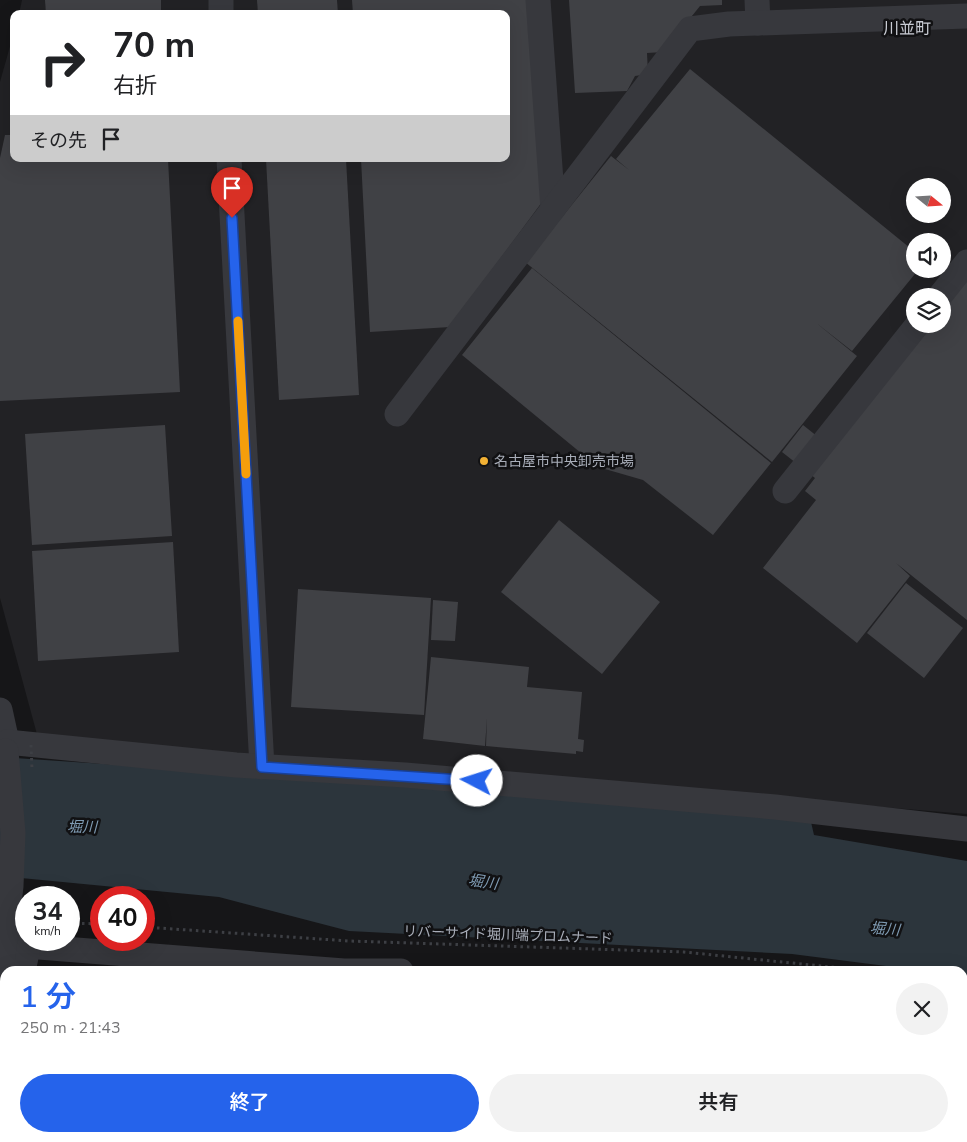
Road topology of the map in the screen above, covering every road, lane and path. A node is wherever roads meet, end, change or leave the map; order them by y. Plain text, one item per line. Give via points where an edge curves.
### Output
1 (538, 0) edge
2 (906, 9) edge
3 (757, 11) edge
4 (967, 16) edge
5 (229, 162) edge
6 (553, 210) junction
7 (967, 262) edge
8 (946, 288) edge
9 (911, 333) edge
10 (397, 414) dead end
11 (785, 492) dead end
12 (0, 710) edge
13 (7, 747) junction
14 (262, 767) junction
15 (967, 829) edge
16 (155, 928) edge
17 (0, 944) edge
18 (12, 966) edge
19 (13, 966) edge
20 (821, 966) edge

1 - 6 street
2 - 3 street
2 - 4 street
3 - 6 street via 690,29
5 - 14 street
6 - 10 street
7 - 8 street
9 - 11 street
12 - 13 street
13 - 14 street
13 - 19 street, bridge via 13,833
14 - 15 street via 405,775 766,806
16 - 20 path, リバーサイド堀川端プロムナード via 349,941 684,952
17 - 18 street

